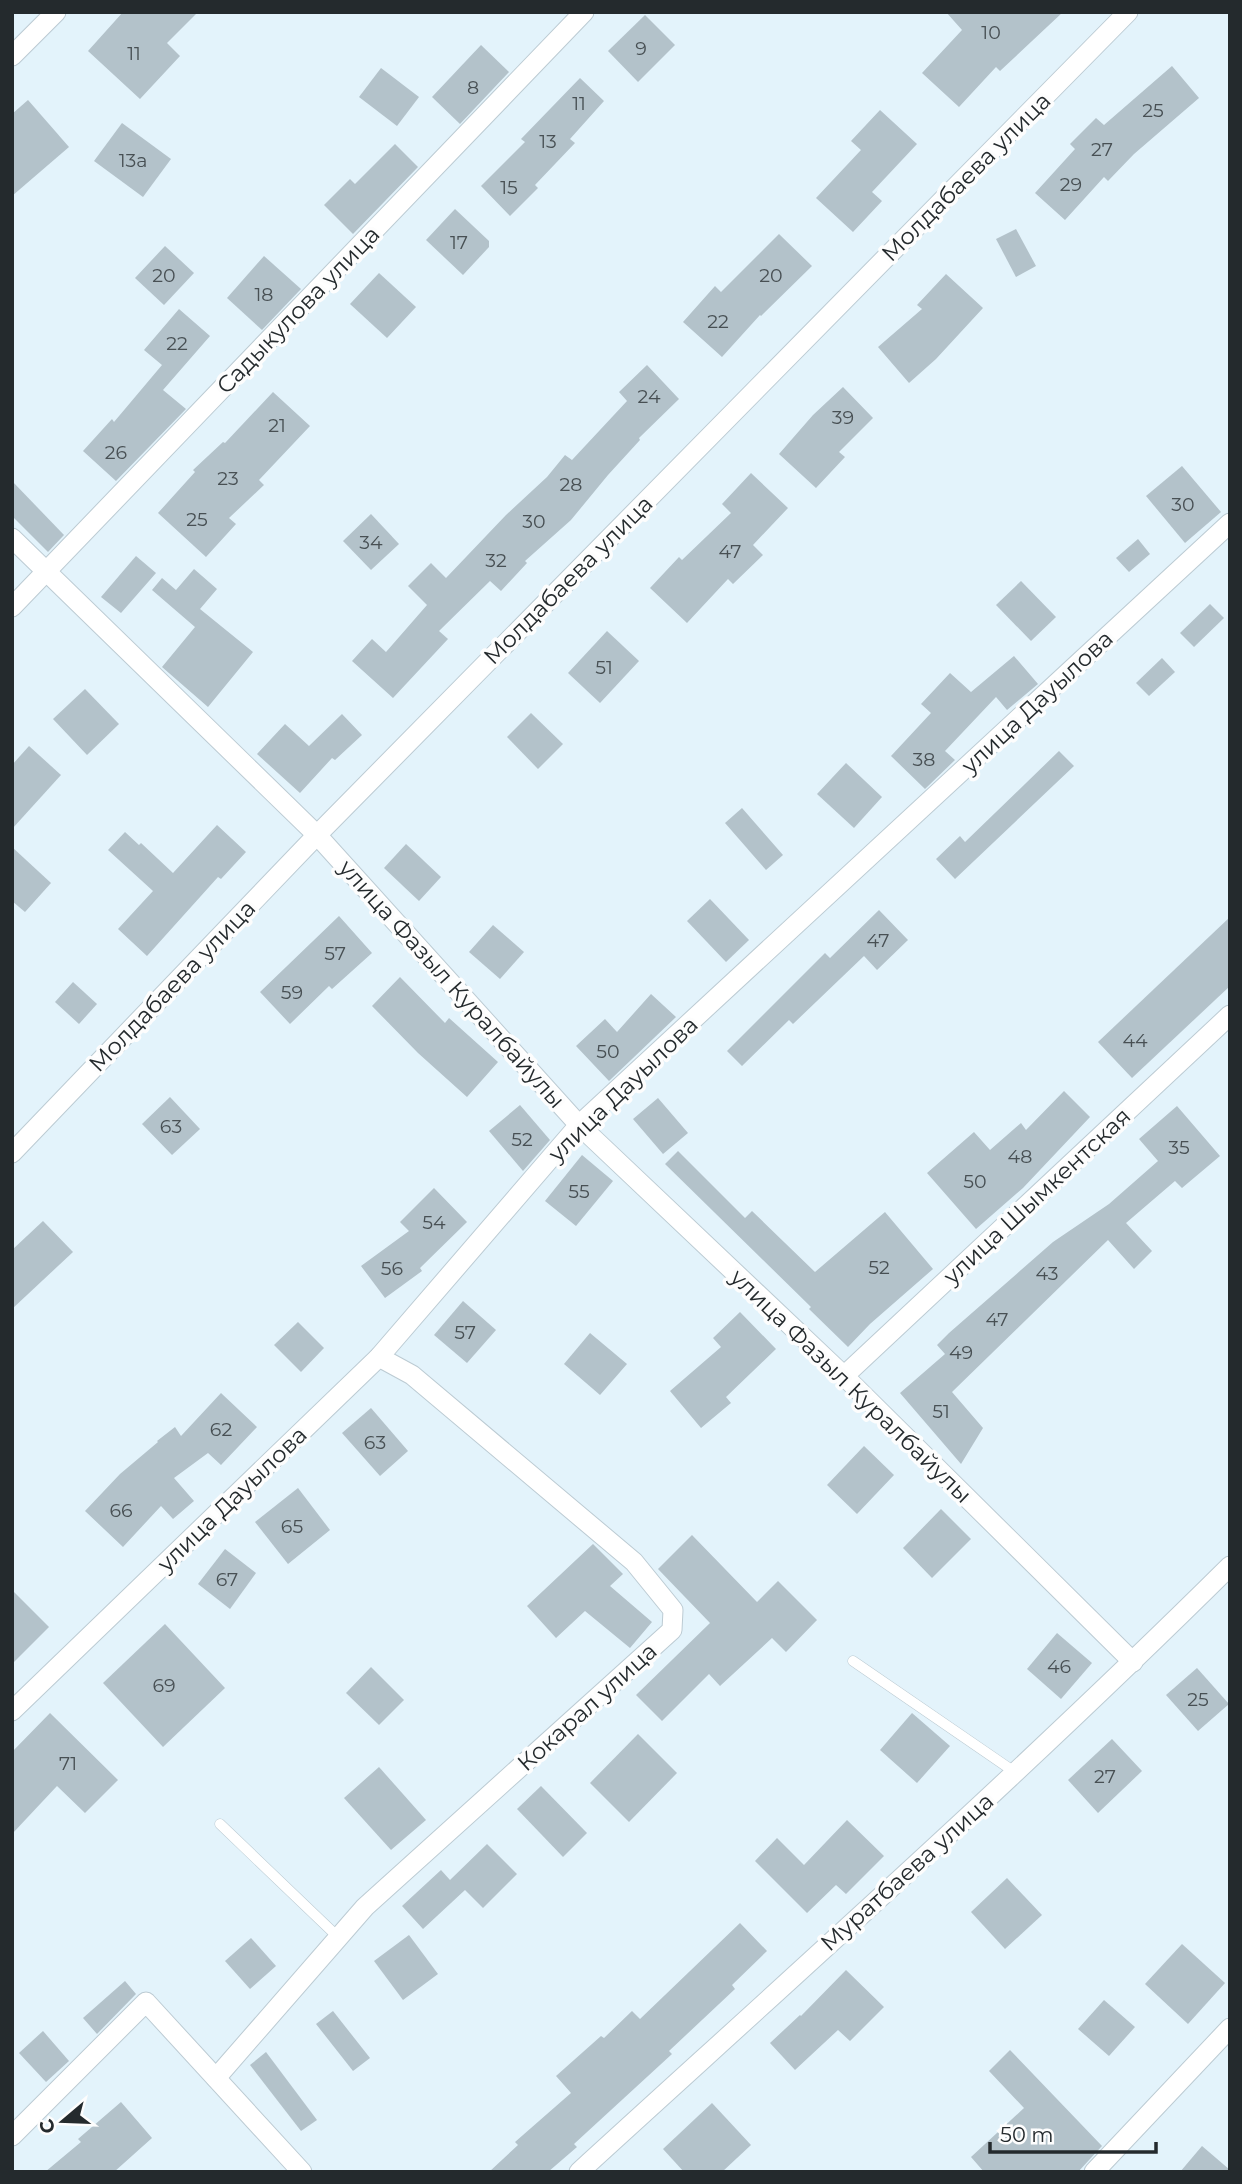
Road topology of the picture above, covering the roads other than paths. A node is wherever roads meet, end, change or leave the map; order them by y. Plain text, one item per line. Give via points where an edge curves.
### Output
1 (56, 12) edge
2 (583, 12) edge
3 (1128, 12) edge
4 (12, 56) edge
5 (1230, 523) edge
6 (12, 538) edge
7 (47, 572) junction
8 (12, 607) edge
9 (317, 835) junction
10 (1230, 1015) edge
11 (579, 1125) junction
12 (12, 1153) edge
13 (379, 1357) junction
14 (844, 1376) junction
15 (1230, 1566) edge
16 (853, 1661) dead end
17 (1133, 1662) junction
18 (12, 1711) edge
19 (1016, 1773) junction
20 (220, 1824) dead end
21 (338, 1937) junction
22 (1230, 2028) edge
23 (216, 2078) junction
24 (12, 2136) edge
25 (302, 2172) edge
26 (579, 2172) edge
27 (1094, 2172) edge

1 - 4 street
2 - 7 street, Садыкулова улица
3 - 9 street, Молдабаева улица
5 - 11 street, улица Дауылова
6 - 7 street, улица Фазыл Куралбайулы
7 - 8 street, Садыкулова улица
7 - 9 street, улица Фазыл Куралбайулы
9 - 11 street, улица Фазыл Куралбайулы
9 - 12 street, Молдабаева улица
10 - 14 street, улица Шымкентская
11 - 13 street, улица Дауылова
11 - 14 street, улица Фазыл Куралбайулы
13 - 18 street, улица Дауылова
13 - 21 street, Кокарал улица via 412,1375 634,1562 673,1610 672,1630 365,1907
14 - 17 street, улица Фазыл Куралбайулы
15 - 17 street, Муратбаева улица
16 - 19 lane
17 - 19 street, Муратбаева улица
19 - 26 street, Муратбаева улица
20 - 21 lane
21 - 23 street, Кокарал улица
22 - 27 street
23 - 24 street via 146,2002
23 - 25 street

